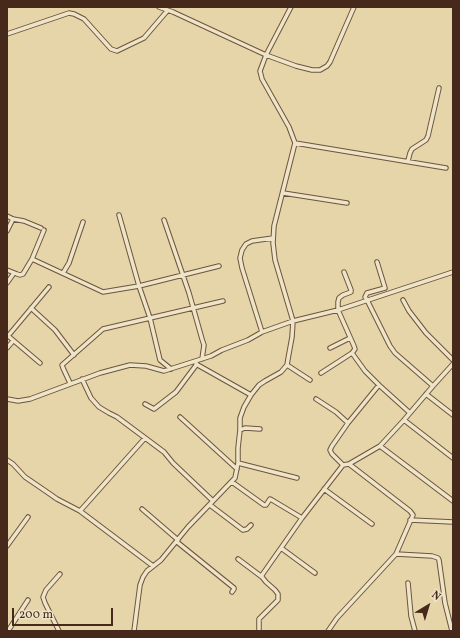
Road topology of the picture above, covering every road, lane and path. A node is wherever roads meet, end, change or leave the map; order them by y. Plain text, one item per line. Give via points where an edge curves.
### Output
1 (159, 7) edge
2 (291, 7) edge
3 (354, 7) edge
4 (168, 10) junction
5 (7, 34) edge
6 (266, 55) junction
7 (439, 88) dead end
8 (295, 143) junction
9 (408, 161) junction
10 (446, 168) dead end
11 (283, 193) junction
12 (347, 203) dead end
13 (119, 215) dead end
14 (7, 216) edge
15 (13, 219) junction
16 (164, 220) dead end
17 (83, 222) dead end
18 (7, 231) edge
19 (273, 238) junction
20 (32, 259) junction
21 (377, 262) dead end
22 (219, 266) dead end
23 (7, 270) edge
24 (344, 272) dead end
25 (453, 272) edge
26 (14, 273) junction
27 (63, 273) junction
28 (183, 275) junction
29 (7, 283) edge
30 (139, 286) junction
31 (49, 287) dead end
32 (366, 300) junction
33 (403, 300) dead end
34 (223, 301) dead end
35 (31, 308) junction
36 (192, 308) junction
37 (338, 310) junction
38 (150, 318) junction
39 (293, 321) junction
40 (262, 332) junction
41 (7, 336) edge
42 (350, 338) junction
43 (13, 341) junction
44 (7, 348) edge
45 (330, 348) dead end
46 (352, 353) junction
47 (74, 355) junction
48 (202, 359) junction
49 (453, 360) edge
50 (193, 362) junction
51 (40, 363) dead end
52 (197, 364) junction
53 (453, 364) edge
54 (287, 365) junction
55 (171, 369) junction
56 (448, 369) junction
57 (321, 373) dead end
58 (453, 373) edge
59 (82, 379) junction
60 (310, 380) dead end
61 (70, 383) junction
62 (379, 386) junction
63 (433, 386) junction
64 (426, 394) junction
65 (251, 395) junction
66 (7, 399) edge
67 (316, 399) dead end
68 (145, 404) dead end
69 (410, 412) junction
70 (453, 415) edge
71 (180, 417) dead end
72 (404, 420) junction
73 (348, 423) junction
74 (260, 429) dead end
75 (240, 430) junction
76 (145, 438) junction
77 (380, 446) junction
78 (453, 458) edge
79 (7, 460) edge
80 (238, 463) junction
81 (349, 464) junction
82 (343, 465) junction
83 (237, 469) junction
84 (297, 478) dead end
85 (232, 482) junction
86 (324, 489) junction
87 (212, 501) junction
88 (453, 501) edge
89 (210, 505) junction
90 (142, 509) dead end
91 (80, 511) junction
92 (28, 517) dead end
93 (302, 518) junction
94 (410, 520) junction
95 (453, 522) edge
96 (372, 524) dead end
97 (251, 525) dead end
98 (178, 541) junction
99 (7, 546) edge
100 (281, 548) junction
101 (396, 554) junction
102 (238, 559) dead end
103 (153, 566) junction
104 (315, 573) dead end
105 (60, 574) dead end
106 (262, 577) junction
107 (408, 583) dead end
108 (232, 592) dead end
109 (28, 600) dead end
110 (260, 630) edge
111 (8, 631) edge
112 (59, 631) edge
113 (134, 631) edge
114 (328, 631) edge
115 (416, 631) edge
116 (452, 631) edge

1 - 4 street
2 - 6 street
3 - 6 street via 330,62 320,70 296,66
4 - 5 street via 144,38 117,51 111,49 84,19 69,13
4 - 6 street
6 - 8 street via 260,71 262,79
7 - 9 street via 428,136 412,149
8 - 9 street
8 - 11 street
9 - 10 street
11 - 12 street
11 - 19 street
13 - 30 street
14 - 15 street
15 - 18 street
15 - 20 street via 42,229
16 - 28 street
17 - 27 street
19 - 39 street via 275,260
19 - 40 street via 246,244 240,258
20 - 26 street via 23,274
20 - 27 street
21 - 32 street via 385,288 367,293
22 - 28 street
23 - 26 street
24 - 37 street via 351,292 339,298
25 - 32 street
26 - 29 street
27 - 30 street via 103,292
28 - 30 street
28 - 36 street
30 - 38 street
31 - 35 street
32 - 37 street
32 - 63 street via 395,353
33 - 49 street via 426,333
34 - 36 street
35 - 41 street
35 - 47 street via 54,330
36 - 38 street
36 - 48 street via 204,345
37 - 39 street
37 - 42 street
38 - 47 street via 103,329
38 - 55 street via 160,360
39 - 40 street
39 - 54 street
40 - 48 street
41 - 43 street
42 - 45 street
42 - 46 street via 354,349
43 - 44 street
43 - 51 street
46 - 57 street
46 - 62 street
47 - 61 street via 62,365
48 - 50 street
50 - 52 street
50 - 55 street
52 - 65 street
52 - 68 street via 176,392 160,405 154,409
53 - 56 street
54 - 60 street
54 - 65 street via 281,372 259,385
55 - 59 street via 164,372 146,366 130,365
56 - 58 street
56 - 63 street
59 - 61 street
59 - 76 street via 91,398 99,407
61 - 66 street via 30,399
62 - 69 street
62 - 73 street
63 - 64 street
64 - 69 street
64 - 70 street
65 - 75 street via 240,418
67 - 73 street
69 - 72 street
71 - 83 street
72 - 77 street
72 - 78 street
73 - 82 street via 330,450
74 - 75 street
75 - 80 street
76 - 87 street via 164,452
76 - 91 street
77 - 81 street
77 - 88 street
79 - 91 street via 24,477
80 - 83 street
80 - 84 street
81 - 82 street
81 - 94 street via 410,511 413,514
82 - 86 street
83 - 85 street
85 - 87 street
85 - 93 street via 264,505 270,499
86 - 93 street
86 - 96 street
87 - 89 street
89 - 97 street via 243,530
89 - 98 street
90 - 98 street
91 - 103 street
92 - 99 street
93 - 100 street
94 - 95 street
94 - 101 street
98 - 103 street via 162,560
98 - 108 street via 234,588
100 - 104 street
100 - 106 street
101 - 114 street
101 - 116 street via 438,558
102 - 106 street
103 - 113 street via 147,571 140,585
105 - 112 street via 43,597
106 - 110 street via 278,594 278,600 259,619
107 - 115 street via 411,616
109 - 111 street

